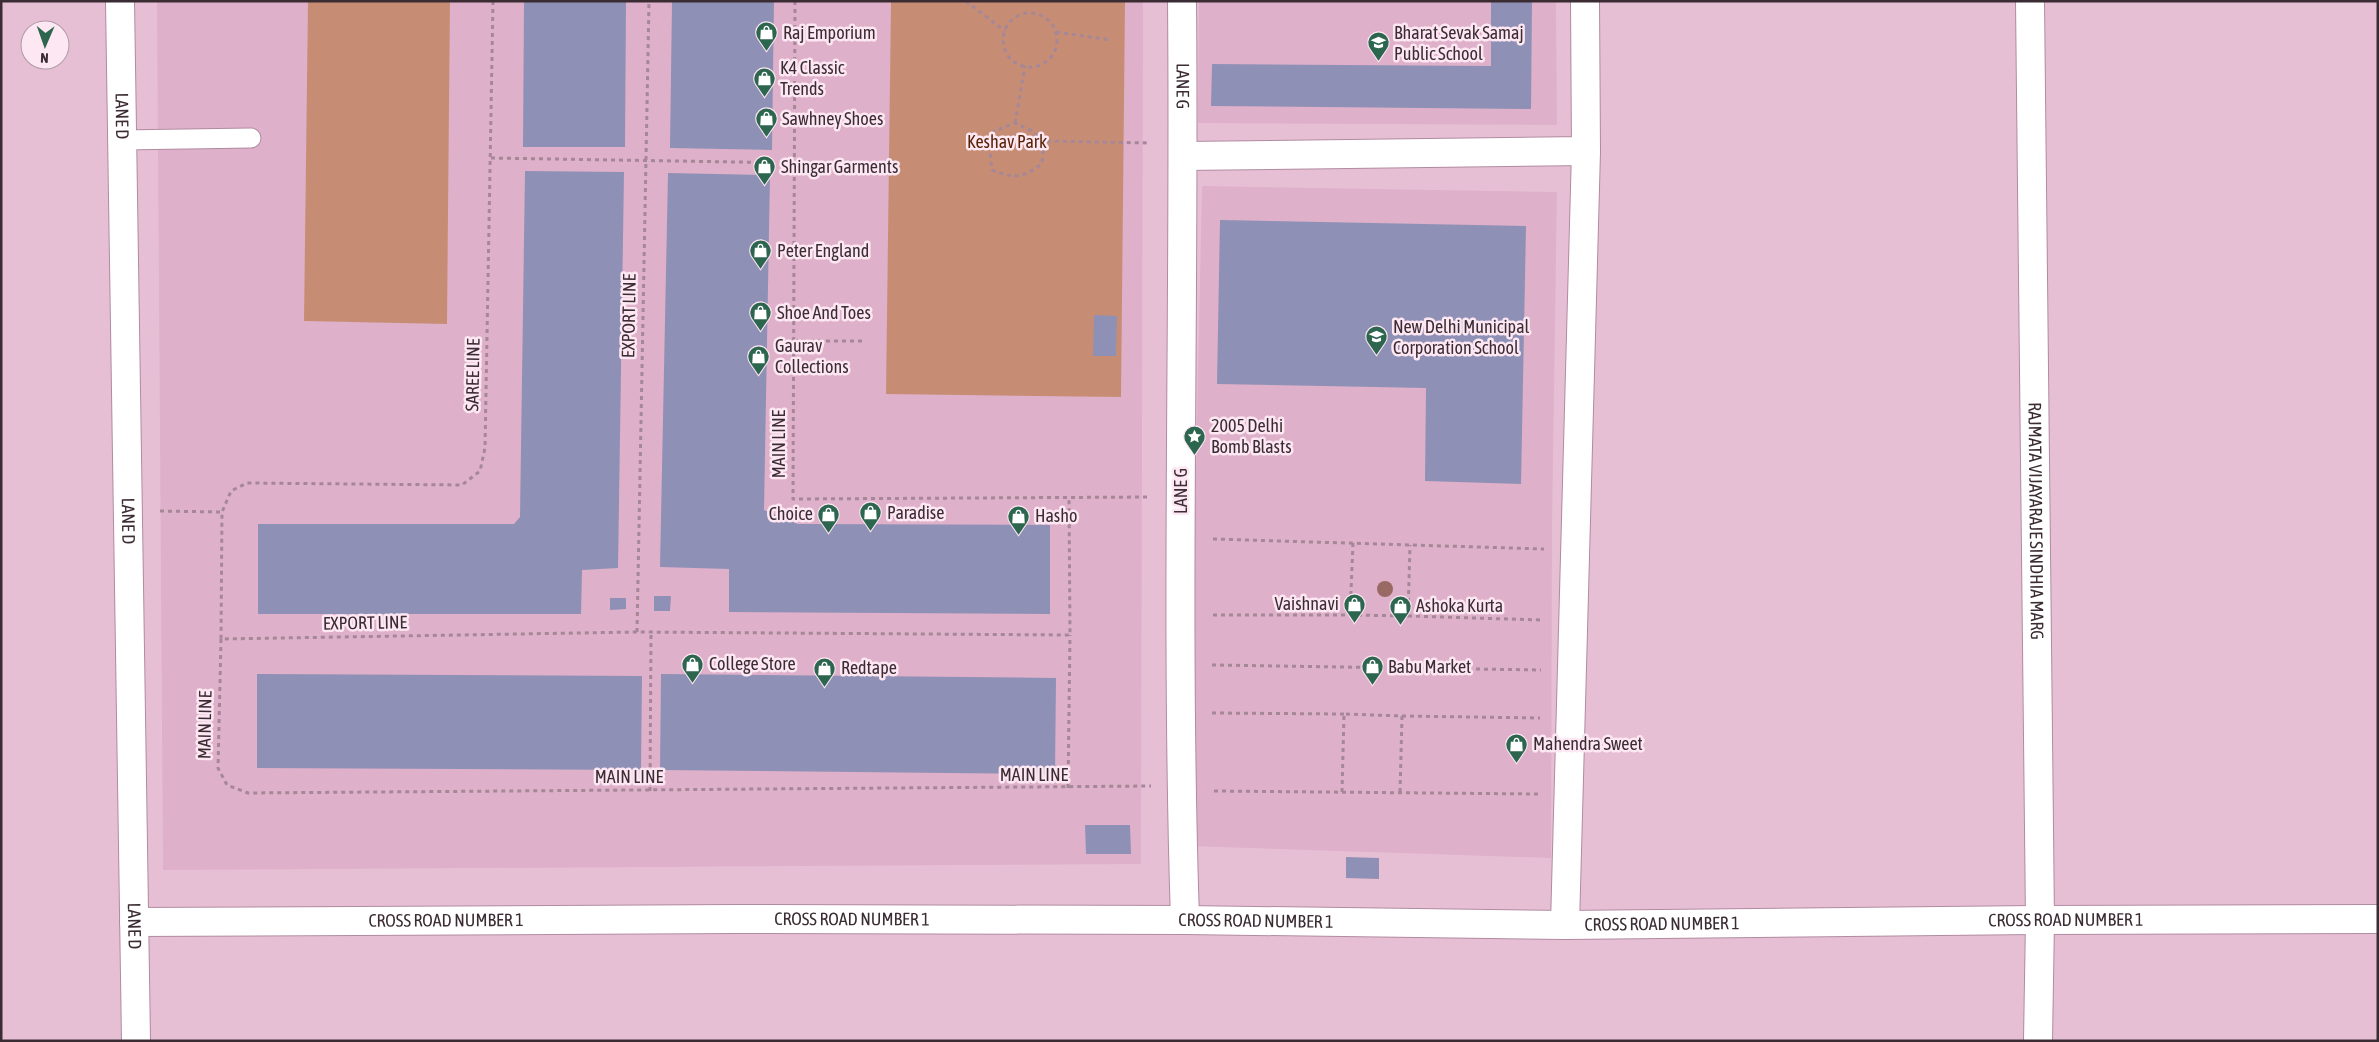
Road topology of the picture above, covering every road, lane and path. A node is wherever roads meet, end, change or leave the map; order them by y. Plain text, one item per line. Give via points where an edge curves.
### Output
1 (120, 1) edge
2 (493, 1) edge
3 (649, 1) edge
4 (795, 1) edge
5 (966, 1) edge
6 (1182, 1) edge
7 (1585, 1) edge
8 (2030, 1) edge
9 (1005, 31) junction
10 (1056, 32) junction
11 (1111, 40) dead end
12 (1025, 66) junction
13 (1016, 123) junction
14 (251, 138) dead end
15 (121, 140) junction
16 (1044, 141) junction
17 (1183, 149) junction
18 (1586, 152) junction
19 (491, 158) junction
20 (646, 160) junction
21 (794, 162) junction
22 (860, 164) dead end
23 (794, 341) junction
24 (862, 341) dead end
25 (1069, 497) junction
26 (1182, 497) junction
27 (127, 510) junction
28 (222, 512) junction
29 (1181, 539) junction
30 (1353, 543) junction
31 (1410, 545) junction
32 (1575, 549) junction
33 (1207, 615) dead end
34 (1350, 615) junction
35 (1408, 616) junction
36 (1543, 620) dead end
37 (637, 632) junction
38 (650, 633) junction
39 (1070, 635) junction
40 (221, 639) junction
41 (1206, 665) dead end
42 (1541, 670) dead end
43 (1206, 712) dead end
44 (1344, 714) junction
45 (1402, 716) junction
46 (1540, 718) dead end
47 (1068, 788) junction
48 (1181, 788) junction
49 (650, 791) junction
50 (1342, 792) junction
51 (1400, 793) junction
52 (1568, 794) junction
53 (2378, 919) edge
54 (1185, 920) junction
55 (2040, 920) junction
56 (134, 922) junction
57 (1565, 925) junction
58 (136, 1041) edge
59 (2038, 1041) edge

1 - 15 street, LANE D
2 - 19 path, SAREE LINE
3 - 20 path, EXPORT LINE
4 - 21 path, MAIN LINE
5 - 9 path
6 - 17 street, LANE G
7 - 18 street
8 - 55 street, RAJMATA VIJAYARAJE SINDHIA MARG
9 - 10 path via 1013,20 1028,13 1045,17
9 - 12 path via 1006,51 1016,63
10 - 11 path
10 - 12 path via 1055,51 1050,58 1042,64
12 - 13 path
13 - 16 path
13 - 16 path via 994,131 990,156 992,170 1010,177 1028,174 1042,164
14 - 15 lane
15 - 27 street, LANE D
16 - 17 path
17 - 18 street
17 - 26 street, LANE G
18 - 32 street
19 - 20 path
19 - 28 path, SAREE LINE via 485,448 480,471 462,485 248,483 230,492
20 - 21 path
20 - 37 path, EXPORT LINE
21 - 22 path
21 - 23 path, MAIN LINE
23 - 24 path
23 - 25 path, MAIN LINE via 793,499
25 - 26 path, MAIN LINE
25 - 39 path
26 - 29 street, LANE G
27 - 28 path
27 - 56 street, LANE D
28 - 40 path
29 - 30 path
29 - 48 street, LANE G
30 - 31 path
30 - 34 path
31 - 32 path
31 - 35 path
32 - 52 street
33 - 34 path
34 - 35 path
35 - 36 path
37 - 38 path, EXPORT LINE
37 - 40 path, EXPORT LINE
38 - 39 path, EXPORT LINE
38 - 49 path
39 - 47 path
40 - 49 path, MAIN LINE via 218,768 227,785 248,793
41 - 42 path
43 - 44 path
44 - 45 path
44 - 50 path
45 - 46 path
45 - 51 path
47 - 48 path, MAIN LINE
47 - 49 path, MAIN LINE
48 - 50 path, MAIN LINE
48 - 54 street, LANE G
50 - 51 path, MAIN LINE
51 - 52 path, MAIN LINE
52 - 57 street
53 - 55 street, CROSS ROAD NUMBER 1
54 - 56 street, CROSS ROAD NUMBER 1
54 - 57 street, CROSS ROAD NUMBER 1
55 - 57 street, CROSS ROAD NUMBER 1
55 - 59 street, RAJMATA VIJAYARAJE SINDHIA MARG
56 - 58 street, LANE D

